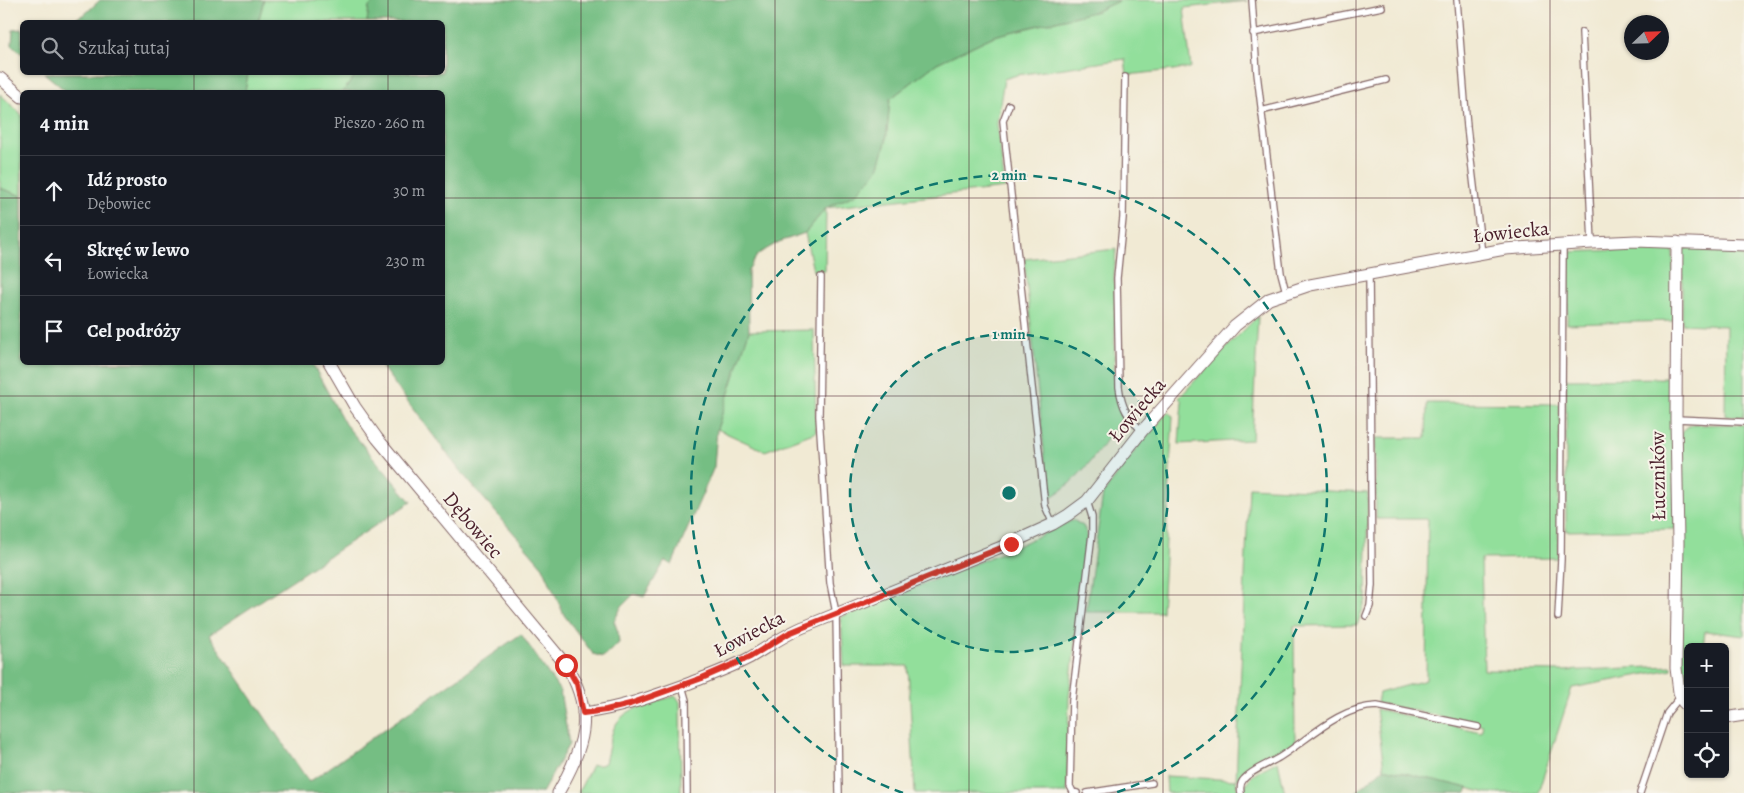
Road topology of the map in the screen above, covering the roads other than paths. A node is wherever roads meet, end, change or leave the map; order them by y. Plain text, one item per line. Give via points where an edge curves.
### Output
1 (1252, 0) edge
2 (1457, 0) edge
3 (1382, 6) dead end
4 (1582, 32) dead end
5 (1253, 33) junction
6 (1125, 76) dead end
7 (0, 78) edge
8 (1386, 80) dead end
9 (20, 96) edge
10 (1009, 105) dead end
11 (1261, 111) junction
12 (1677, 242) junction
13 (1592, 243) junction
14 (1744, 245) edge
15 (1563, 246) junction
16 (1482, 254) junction
17 (1369, 274) junction
18 (821, 277) dead end
19 (1286, 292) junction
20 (331, 365) edge
21 (1676, 419) junction
22 (1744, 422) edge
23 (1142, 431) junction
24 (1087, 500) junction
25 (1053, 524) junction
26 (836, 613) junction
27 (1366, 616) dead end
28 (1558, 618) dead end
29 (682, 686) junction
30 (1680, 697) junction
31 (1684, 702) edge
32 (583, 713) junction
33 (1744, 716) edge
34 (1729, 718) edge
35 (1478, 727) dead end
36 (1152, 783) dead end
37 (558, 793) edge
38 (686, 793) edge
39 (839, 793) edge
40 (1076, 793) edge
41 (1086, 793) edge
42 (1241, 793) edge
43 (1640, 793) edge

1 - 5 lane
2 - 16 lane
3 - 5 lane
4 - 13 lane
5 - 11 lane
6 - 23 lane via 1123,218 1117,278 1119,387 1128,417
7 - 9 street
8 - 11 lane
10 - 25 lane via 1003,121 1045,506
11 - 19 lane
12 - 13 street, Łowiecka
12 - 14 street, Łowiecka
12 - 21 street, Łuczników
13 - 15 street, Łowiecka
15 - 16 street, Łowiecka
15 - 28 lane
16 - 17 street, Łowiecka
17 - 19 street, Łowiecka
17 - 27 lane via 1372,585
18 - 26 lane via 819,416 830,583
19 - 23 street, Łowiecka via 1269,299 1235,326
20 - 32 street, Dębowiec via 354,407 377,438 566,665 577,684
21 - 22 lane
21 - 30 street, Łuczników via 1676,668
23 - 24 street, Łowiecka
24 - 25 street, Łowiecka
24 - 40 lane via 1092,534 1072,700 1070,786
25 - 26 street, Łowiecka via 1011,544
26 - 29 street, Łowiecka via 789,633 738,663
26 - 39 lane
29 - 32 street, Łowiecka via 630,704
29 - 38 lane via 686,700
30 - 31 street
30 - 43 lane via 1667,713
32 - 37 street, Dębowiec via 583,736 577,757
33 - 34 street
35 - 42 lane via 1377,706 1354,709 1250,774 1242,780
36 - 41 lane

